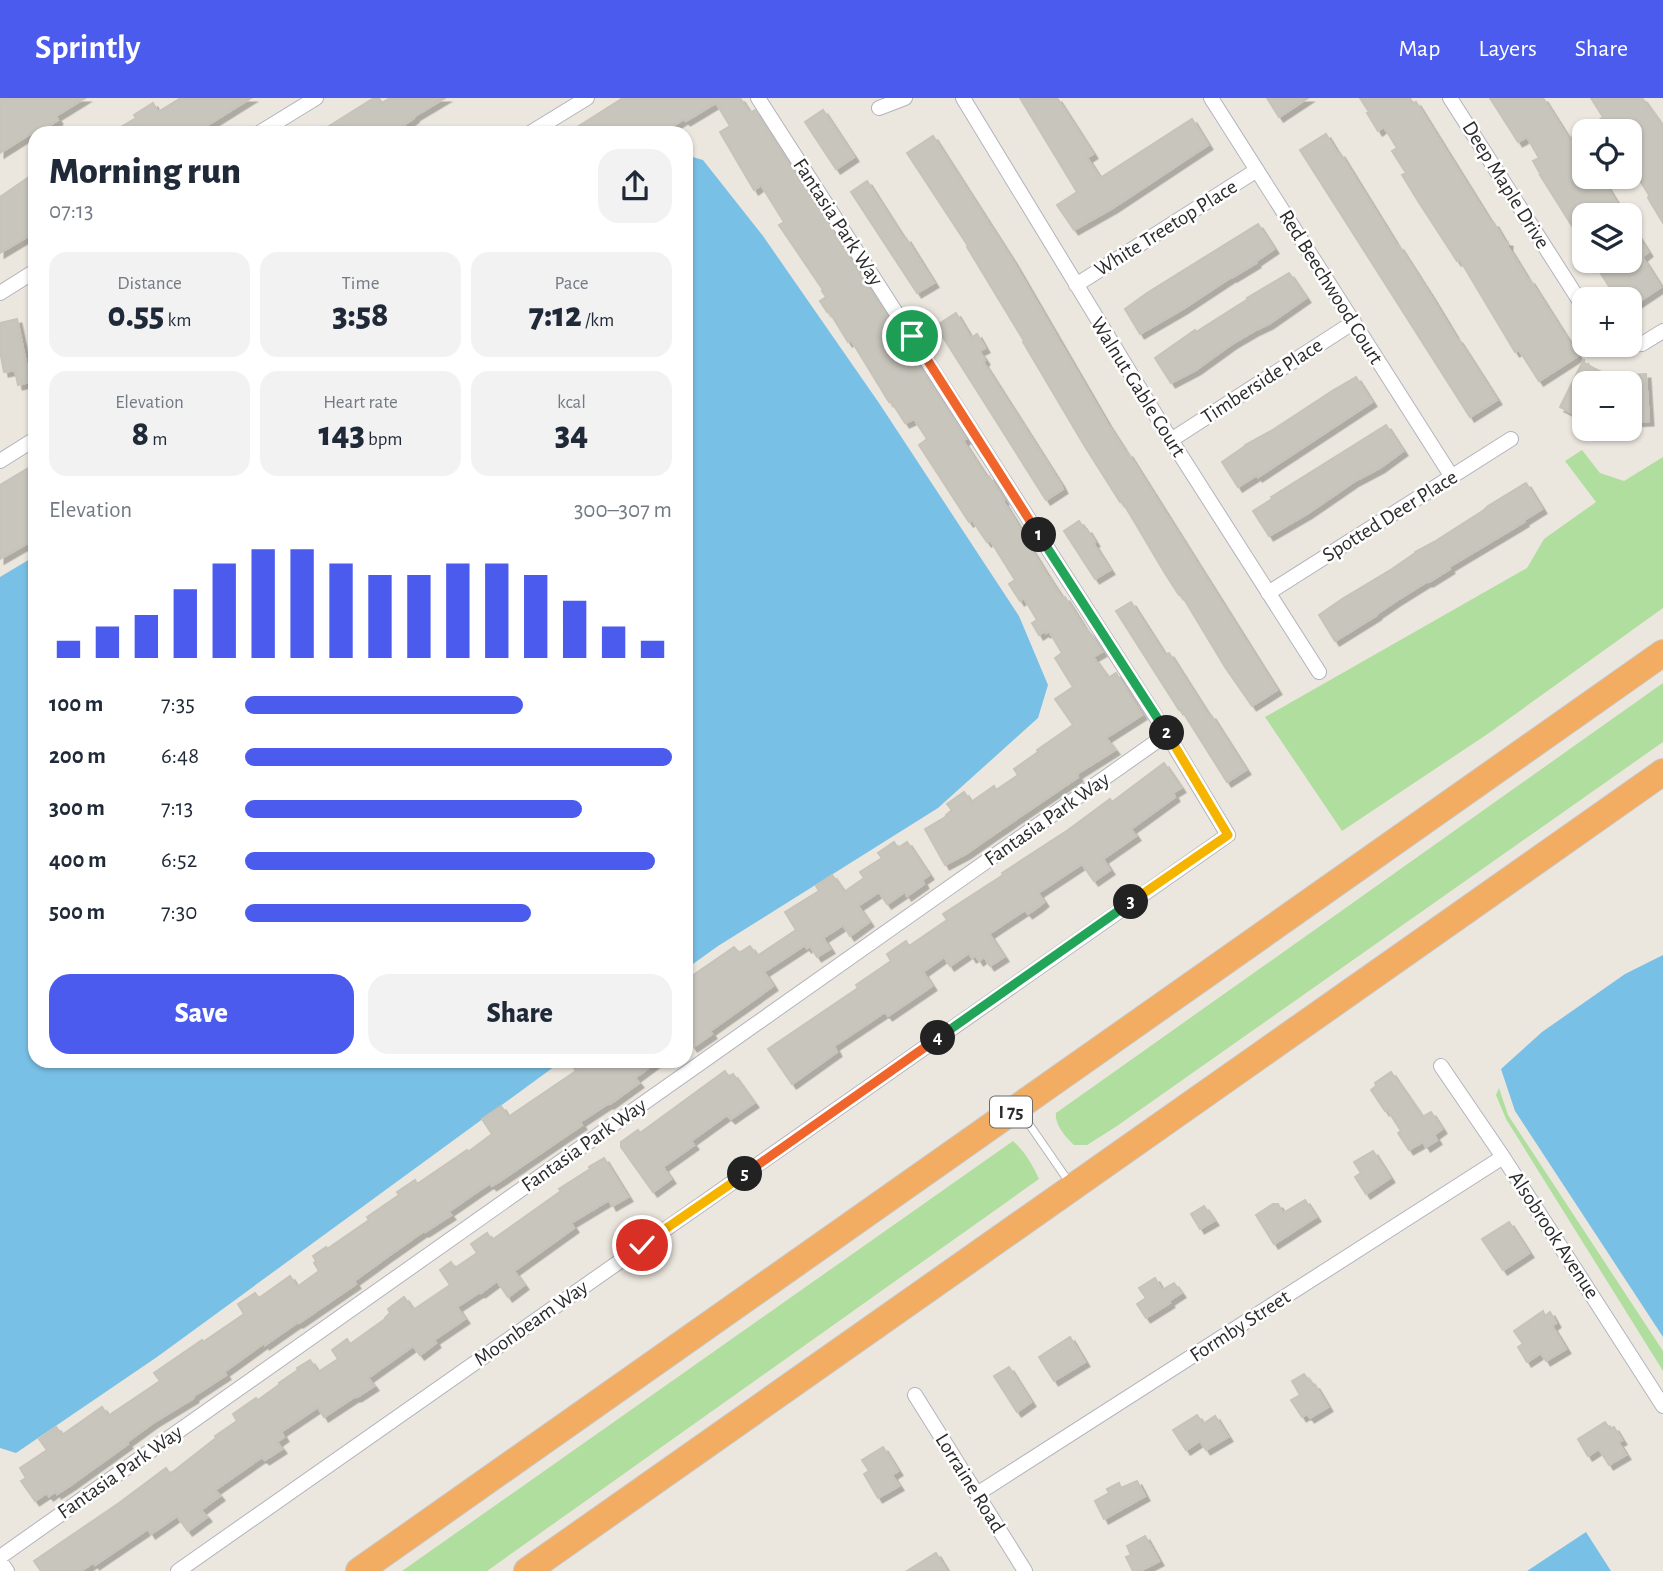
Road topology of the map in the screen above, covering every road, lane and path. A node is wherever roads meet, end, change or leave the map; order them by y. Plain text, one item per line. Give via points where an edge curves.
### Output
1 (316, 98) edge
2 (587, 98) edge
3 (758, 98) edge
4 (905, 98) edge
5 (962, 98) edge
6 (1211, 98) edge
7 (1450, 98) edge
8 (879, 108) dead end
9 (270, 126) edge
10 (541, 126) edge
11 (1257, 170) junction
12 (28, 275) edge
13 (1076, 285) junction
14 (1572, 289) edge
15 (0, 293) edge
16 (1354, 322) junction
17 (1663, 331) edge
18 (1642, 344) edge
19 (1510, 439) dead end
20 (1171, 440) junction
21 (28, 443) edge
22 (0, 461) edge
23 (1452, 477) junction
24 (1268, 593) junction
25 (1663, 653) edge
26 (1319, 672) dead end
27 (1167, 734) junction
28 (1663, 772) edge
29 (1228, 835) joint
30 (1441, 1066) dead end
31 (1018, 1108) junction
32 (1503, 1157) junction
33 (1073, 1187) junction
34 (915, 1395) dead end
35 (1663, 1406) edge
36 (977, 1494) junction
37 (0, 1559) edge
38 (7, 1571) edge
39 (178, 1571) edge
40 (359, 1571) edge
41 (527, 1571) edge
42 (1025, 1571) edge

1 - 9 street
2 - 10 street
3 - 27 street, Fantasia Park Way
4 - 8 street
5 - 13 street, Walnut Gable Court
6 - 11 street, Red Beechwood Court
7 - 14 street, Deep Maple Drive
11 - 13 street, White Treetop Place
11 - 16 street, Red Beechwood Court
12 - 15 street
13 - 20 street, Walnut Gable Court
16 - 20 street, Timberside Place
16 - 23 street, Red Beechwood Court
17 - 18 street
19 - 23 street, Spotted Deer Place
20 - 24 street, Walnut Gable Court
21 - 22 street
23 - 24 street, Spotted Deer Place
24 - 26 street, Walnut Gable Court
25 - 31 highway, I 75
27 - 29 street, Fantasia Park Way
27 - 37 street, Fantasia Park Way
28 - 33 highway
29 - 39 street, Moonbeam Way
30 - 32 street, Alsobrook Avenue
31 - 33 lane
31 - 40 highway, I 75
32 - 35 street, Alsobrook Avenue
32 - 36 street, Formby Street
33 - 41 highway
34 - 36 street, Lorraine Road
36 - 42 street, Lorraine Road
37 - 38 street

